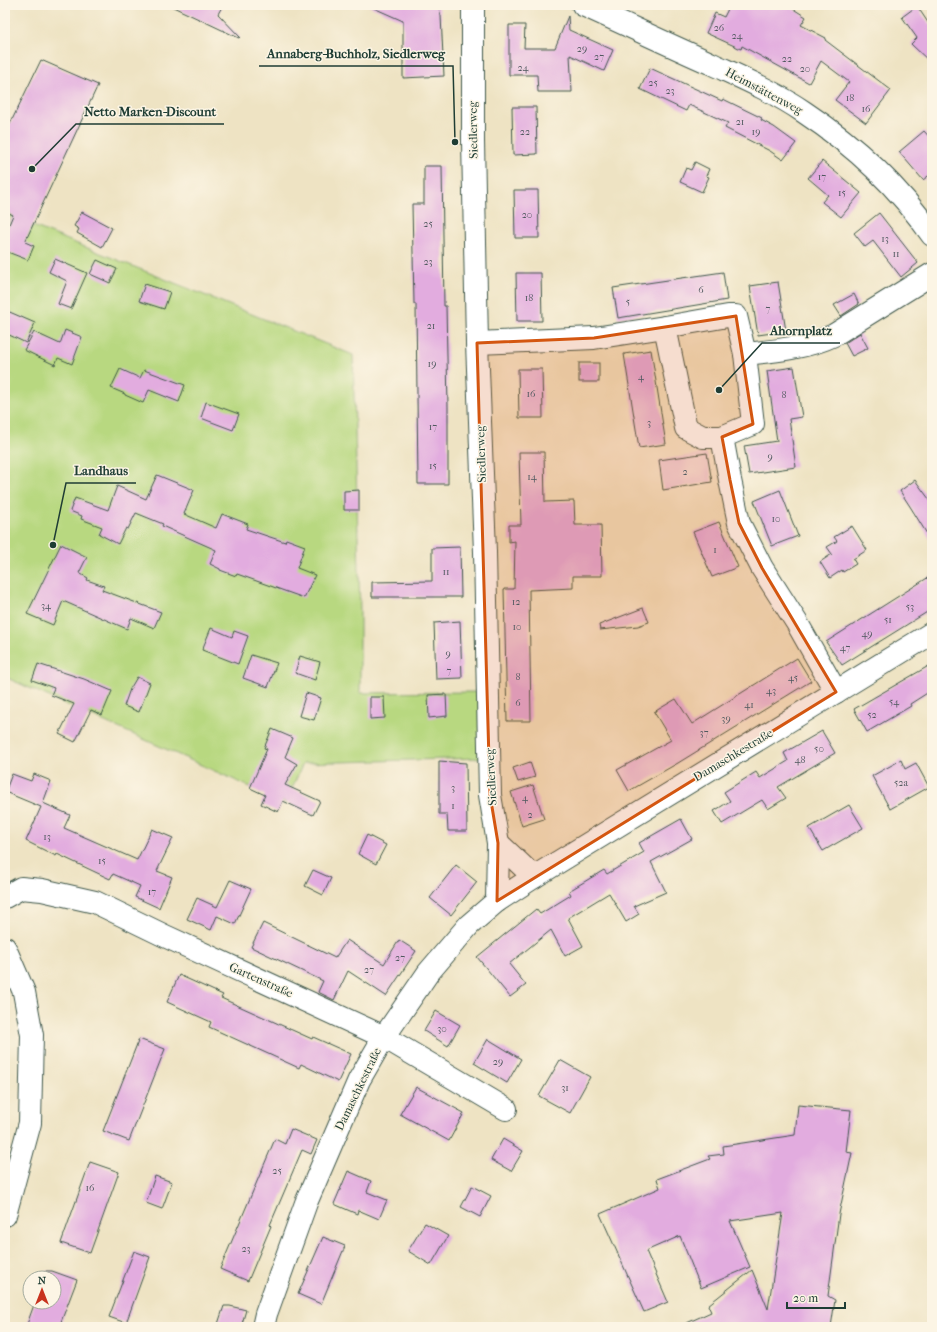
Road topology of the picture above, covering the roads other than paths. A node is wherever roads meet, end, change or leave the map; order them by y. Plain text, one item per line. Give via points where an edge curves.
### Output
1 (473, 5) edge
2 (583, 5) edge
3 (932, 236) edge
4 (932, 274) edge
5 (665, 327) junction
6 (477, 343) junction
7 (745, 354) junction
8 (722, 438) junction
9 (932, 632) edge
10 (836, 692) junction
11 (498, 843) junction
12 (534, 877) junction
13 (5, 897) edge
14 (497, 901) junction
15 (5, 948) edge
16 (384, 1037) junction
17 (506, 1109) dead end
18 (5, 1215) edge
19 (263, 1327) edge

1 - 6 street, Siedlerweg
2 - 3 street, Heimstättenweg via 768,90 804,111 850,145 877,170 923,222
4 - 7 street via 819,342
5 - 6 street via 594,338
5 - 7 street via 736,316
5 - 8 street via 686,428 703,436
6 - 11 street, Siedlerweg via 490,794
7 - 8 street via 753,424
8 - 10 street via 739,523 762,568
9 - 10 street, Damaschkestraße
10 - 12 street, Damaschkestraße
11 - 12 street
11 - 14 street, Siedlerweg
12 - 14 street, Damaschkestraße
13 - 16 street, Gartenstraße via 21,888 95,902
14 - 16 street, Damaschkestraße via 469,925 428,973
15 - 18 street via 24,992 32,1035 30,1123
16 - 17 street, Gartenstraße
16 - 19 street, Damaschkestraße via 359,1080 306,1203

